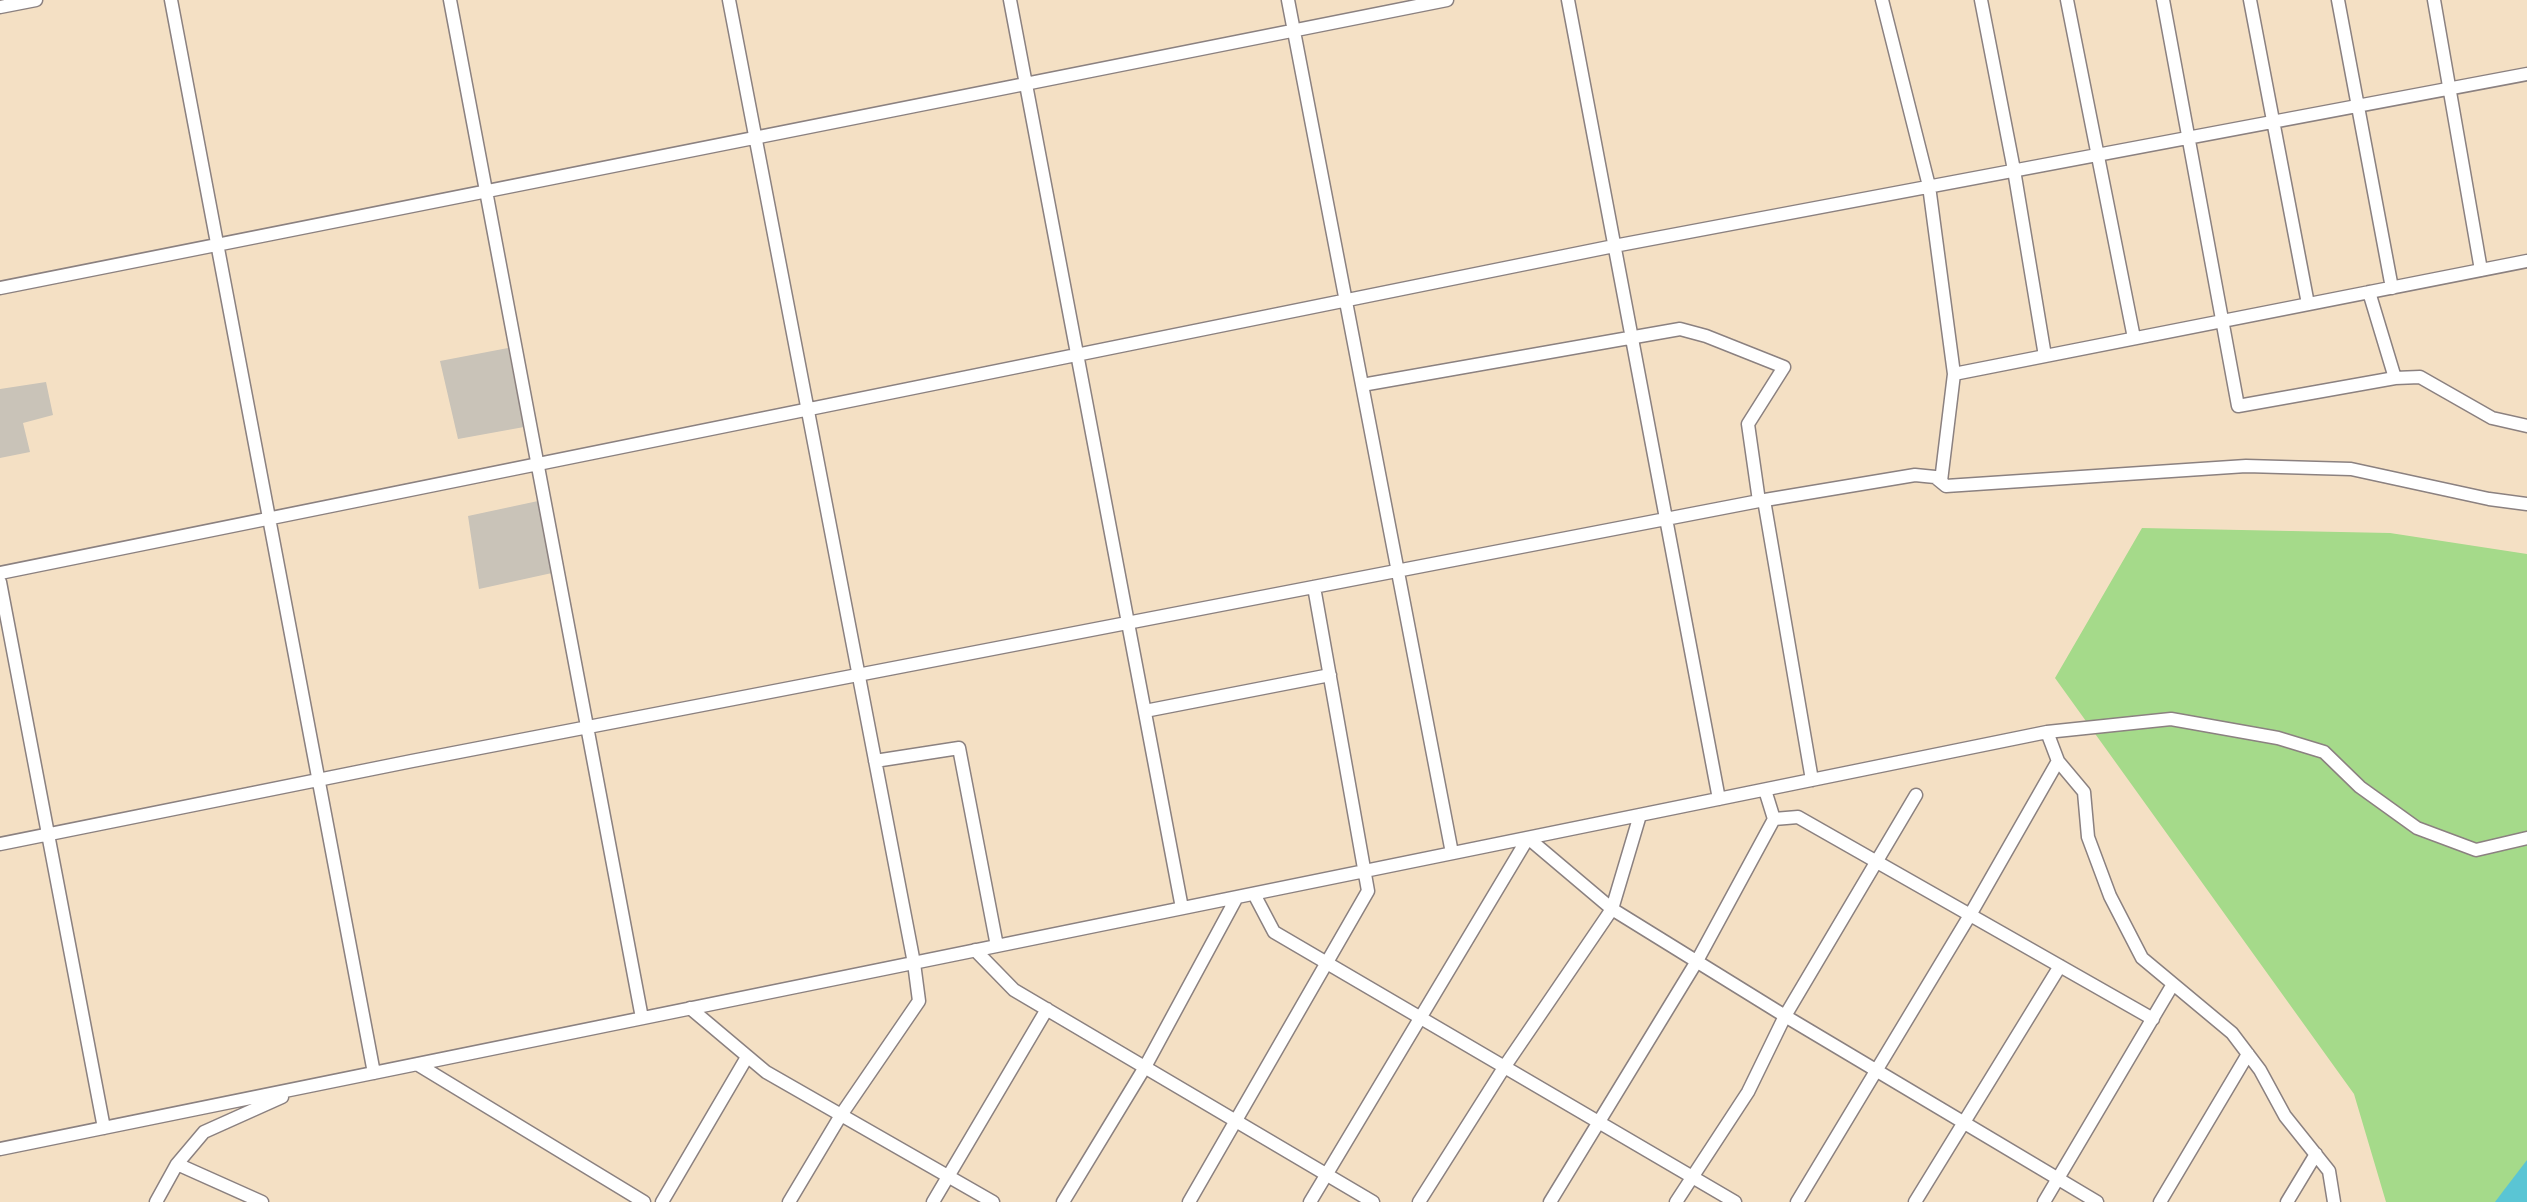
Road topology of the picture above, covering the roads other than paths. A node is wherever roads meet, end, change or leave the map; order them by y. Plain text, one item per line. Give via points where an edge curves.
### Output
1 (36, 0) edge
2 (171, 0) edge
3 (450, 0) edge
4 (729, 0) edge
5 (1010, 0) edge
6 (1288, 0) edge
7 (1447, 0) edge
8 (1568, 0) edge
9 (1885, 0) edge
10 (1981, 0) edge
11 (2067, 0) edge
12 (2163, 0) edge
13 (2250, 0) edge
14 (2338, 0) edge
15 (2434, 0) edge
16 (0, 7) edge
17 (1294, 29) junction
18 (2527, 74) edge
19 (1026, 83) junction
20 (2449, 88) junction
21 (2358, 106) junction
22 (2273, 121) junction
23 (755, 137) junction
24 (2189, 137) junction
25 (2096, 155) junction
26 (2014, 170) junction
27 (1929, 186) junction
28 (486, 191) junction
29 (218, 245) junction
30 (1614, 246) junction
31 (2527, 261) edge
32 (2480, 270) junction
33 (0, 288) edge
34 (2392, 288) junction
35 (2369, 292) junction
36 (1346, 300) junction
37 (2308, 304) junction
38 (2222, 321) junction
39 (1631, 337) junction
40 (2134, 338) junction
41 (1077, 354) junction
42 (2045, 356) junction
43 (1954, 374) junction
44 (2396, 378) junction
45 (1362, 385) junction
46 (807, 409) junction
47 (2527, 426) edge
48 (537, 464) junction
49 (1941, 481) junction
50 (1761, 501) junction
51 (2527, 504) edge
52 (269, 518) junction
53 (1666, 518) junction
54 (1398, 570) junction
55 (0, 572) edge
56 (0, 582) edge
57 (1314, 587) junction
58 (1128, 623) junction
59 (1330, 675) junction
60 (858, 676) junction
61 (1144, 711) junction
62 (587, 728) junction
63 (2047, 732) junction
64 (875, 761) junction
65 (2058, 761) junction
66 (1812, 780) junction
67 (318, 781) junction
68 (1765, 790) junction
69 (1916, 795) dead end
70 (1719, 799) junction
71 (1640, 815) junction
72 (1774, 819) junction
73 (48, 834) junction
74 (1528, 838) junction
75 (2527, 838) edge
76 (0, 844) edge
77 (1452, 853) junction
78 (1878, 862) junction
79 (1366, 871) junction
80 (1254, 894) junction
81 (1236, 897) junction
82 (1182, 908) junction
83 (1612, 909) junction
84 (1970, 915) junction
85 (996, 946) junction
86 (975, 950) junction
87 (1697, 961) junction
88 (914, 963) junction
89 (1328, 964) junction
90 (2060, 966) junction
91 (2173, 984) junction
92 (690, 1008) junction
93 (1047, 1009) junction
94 (1785, 1016) junction
95 (1421, 1017) junction
96 (642, 1018) junction
97 (2153, 1019) junction
98 (2248, 1054) junction
99 (747, 1057) junction
100 (417, 1064) junction
101 (1506, 1066) junction
102 (1145, 1067) junction
103 (1876, 1070) junction
104 (374, 1073) junction
105 (303, 1087) junction
106 (840, 1115) junction
107 (1236, 1121) junction
108 (1598, 1121) junction
109 (1963, 1122) junction
110 (104, 1128) junction
111 (0, 1149) edge
112 (2316, 1154) junction
113 (177, 1164) junction
114 (1326, 1174) junction
115 (947, 1176) junction
116 (1692, 1177) junction
117 (2058, 1179) junction
118 (156, 1202) edge
119 (262, 1202) edge
120 (644, 1202) edge
121 (662, 1202) edge
122 (789, 1202) edge
123 (933, 1202) edge
124 (993, 1202) edge
125 (1063, 1202) edge
126 (1189, 1202) edge
127 (1310, 1202) edge
128 (1373, 1202) edge
129 (1419, 1202) edge
130 (1550, 1202) edge
131 (1676, 1202) edge
132 (1735, 1202) edge
133 (1797, 1202) edge
134 (1915, 1202) edge
135 (2044, 1202) edge
136 (2097, 1202) edge
137 (2160, 1202) edge
138 (2287, 1202) edge
139 (2334, 1202) edge

1 - 16 street
2 - 29 street
3 - 28 street
4 - 23 street
5 - 19 street
6 - 17 street
7 - 17 street
8 - 30 street
9 - 27 street
10 - 26 street
11 - 25 street
12 - 24 street
13 - 22 street
14 - 21 street
15 - 20 street
17 - 19 street
17 - 36 street
18 - 20 street
19 - 23 street
19 - 41 street
20 - 21 street
20 - 32 street
21 - 22 street
21 - 34 street
22 - 24 street
22 - 37 street
23 - 28 street
23 - 46 street
24 - 25 street
24 - 38 street
25 - 26 street
25 - 40 street
26 - 27 street
26 - 42 street
27 - 30 street
27 - 43 street
28 - 29 street
28 - 48 street
29 - 33 street
29 - 52 street
30 - 36 street
30 - 39 street
31 - 32 street
32 - 34 street
34 - 35 street
35 - 37 street
35 - 44 street
36 - 41 street
36 - 45 street
37 - 38 street
38 - 40 street
38 - 44 street via 2238,406
39 - 45 street
39 - 50 street via 1680,329 1784,367 1748,424
39 - 53 street
40 - 42 street
41 - 46 street
41 - 58 street
42 - 43 street
43 - 49 street
44 - 47 street via 2420,377 2492,418
45 - 54 street
46 - 48 street
46 - 60 street
48 - 52 street
48 - 62 street
49 - 50 street via 1935,477 1915,476
49 - 51 street via 1946,486 2246,466 2351,469 2489,499
50 - 53 street
50 - 66 street
52 - 55 street
52 - 67 street
53 - 54 street
53 - 70 street
54 - 57 street
54 - 77 street
56 - 73 street
57 - 58 street
57 - 59 street
58 - 60 street
58 - 61 street
59 - 61 street
59 - 79 street
60 - 62 street
60 - 64 street
61 - 82 street
62 - 67 street
62 - 96 street
63 - 65 street
63 - 66 street
63 - 75 street via 2171,719 2278,738 2324,752 2360,787 2417,828 2476,850
64 - 85 street via 960,748
64 - 88 street
65 - 84 street
65 - 91 street via 2084,792 2088,837 2110,896 2142,958
66 - 68 street
67 - 73 street
67 - 104 street
68 - 70 street
68 - 72 street
69 - 78 street
70 - 71 street
71 - 74 street
71 - 83 street
72 - 78 street via 1798,817
72 - 87 street
73 - 76 street
73 - 110 street
74 - 77 street
74 - 83 street
74 - 95 street
77 - 79 street
78 - 84 street
78 - 94 street
79 - 80 street
79 - 89 street via 1368,891
80 - 81 street
80 - 89 street via 1274,932
81 - 82 street
81 - 102 street
82 - 85 street
83 - 87 street
83 - 101 street
84 - 90 street
84 - 103 street
85 - 86 street
86 - 88 street
86 - 93 street via 1014,990
87 - 94 street
87 - 108 street
88 - 92 street
88 - 106 street via 919,1001
89 - 95 street
89 - 107 street
90 - 97 street
90 - 109 street
91 - 97 street
91 - 98 street via 2232,1033
92 - 96 street
92 - 99 street
93 - 102 street
93 - 115 street
94 - 103 street
94 - 116 street via 1748,1092
95 - 101 street
95 - 114 street
96 - 100 street
97 - 117 street
98 - 112 street via 2285,1116
98 - 137 street
99 - 106 street via 766,1072
99 - 121 street
100 - 104 street
100 - 120 street
101 - 108 street
101 - 129 street
102 - 107 street
102 - 125 street
103 - 109 street
103 - 133 street
104 - 105 street
105 - 110 street
105 - 113 street via 204,1132
106 - 115 street
106 - 122 street
107 - 114 street
107 - 126 street
108 - 116 street
108 - 130 street
109 - 117 street
109 - 134 street
110 - 111 street
112 - 138 street
112 - 139 street via 2329,1171
113 - 118 street
113 - 119 street
114 - 127 street
114 - 128 street
115 - 123 street
115 - 124 street
116 - 131 street
116 - 132 street
117 - 135 street
117 - 136 street

